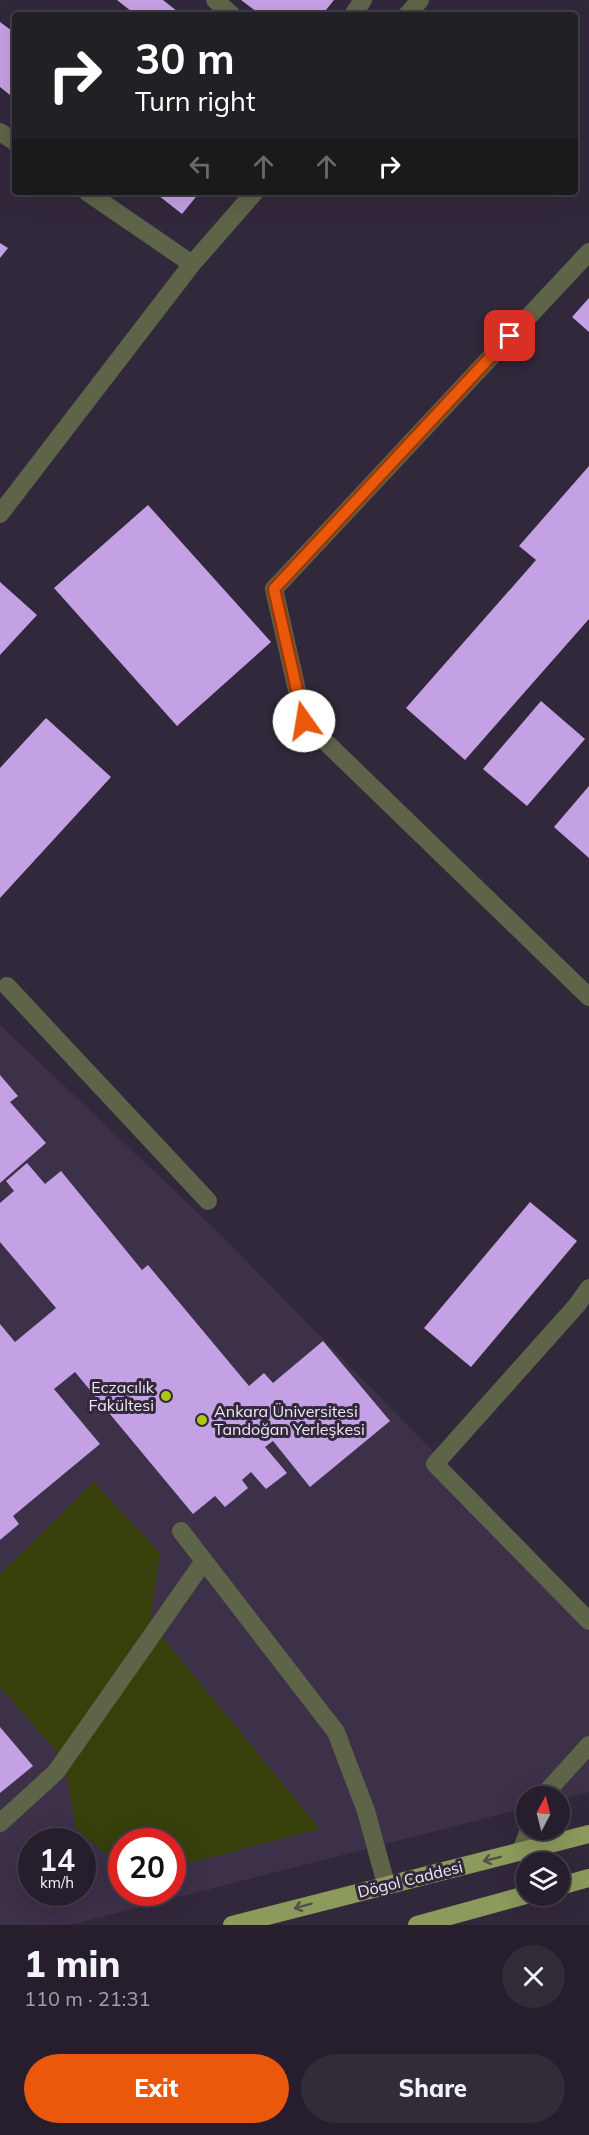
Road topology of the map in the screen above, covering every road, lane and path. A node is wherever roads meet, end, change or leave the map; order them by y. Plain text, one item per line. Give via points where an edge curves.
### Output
1 (215, 0) edge
2 (420, 0) edge
3 (229, 12) edge
4 (410, 12) edge
5 (91, 195) edge
6 (252, 195) edge
7 (589, 252) edge
8 (192, 264) junction
9 (0, 514) edge
10 (2, 987) edge
11 (589, 997) edge
12 (208, 1201) dead end
13 (589, 1288) edge
14 (583, 1311) edge
15 (181, 1531) dead end
16 (204, 1561) junction
17 (589, 1621) edge
18 (589, 1745) edge
19 (552, 1786) edge
20 (0, 1823) edge
21 (589, 1834) edge
22 (525, 1840) edge
23 (521, 1851) junction
24 (589, 1878) edge
25 (570, 1883) edge
26 (386, 1884) junction
27 (516, 1898) edge
28 (426, 1924) edge
29 (232, 1925) edge

1 - 3 lane
2 - 4 lane
5 - 8 lane
6 - 8 lane
7 - 11 lane via 274,589 304,721
8 - 9 lane
10 - 12 lane
13 - 14 lane
14 - 17 lane via 435,1464
15 - 16 lane
16 - 20 lane via 56,1772
16 - 26 lane via 336,1732 366,1811
18 - 19 lane
21 - 23 main road, Dögol Caddesi
22 - 23 lane
23 -> 26 main road, Dögol Caddesi
24 - 25 main road
26 -> 29 main road, Dögol Caddesi
27 - 28 main road

